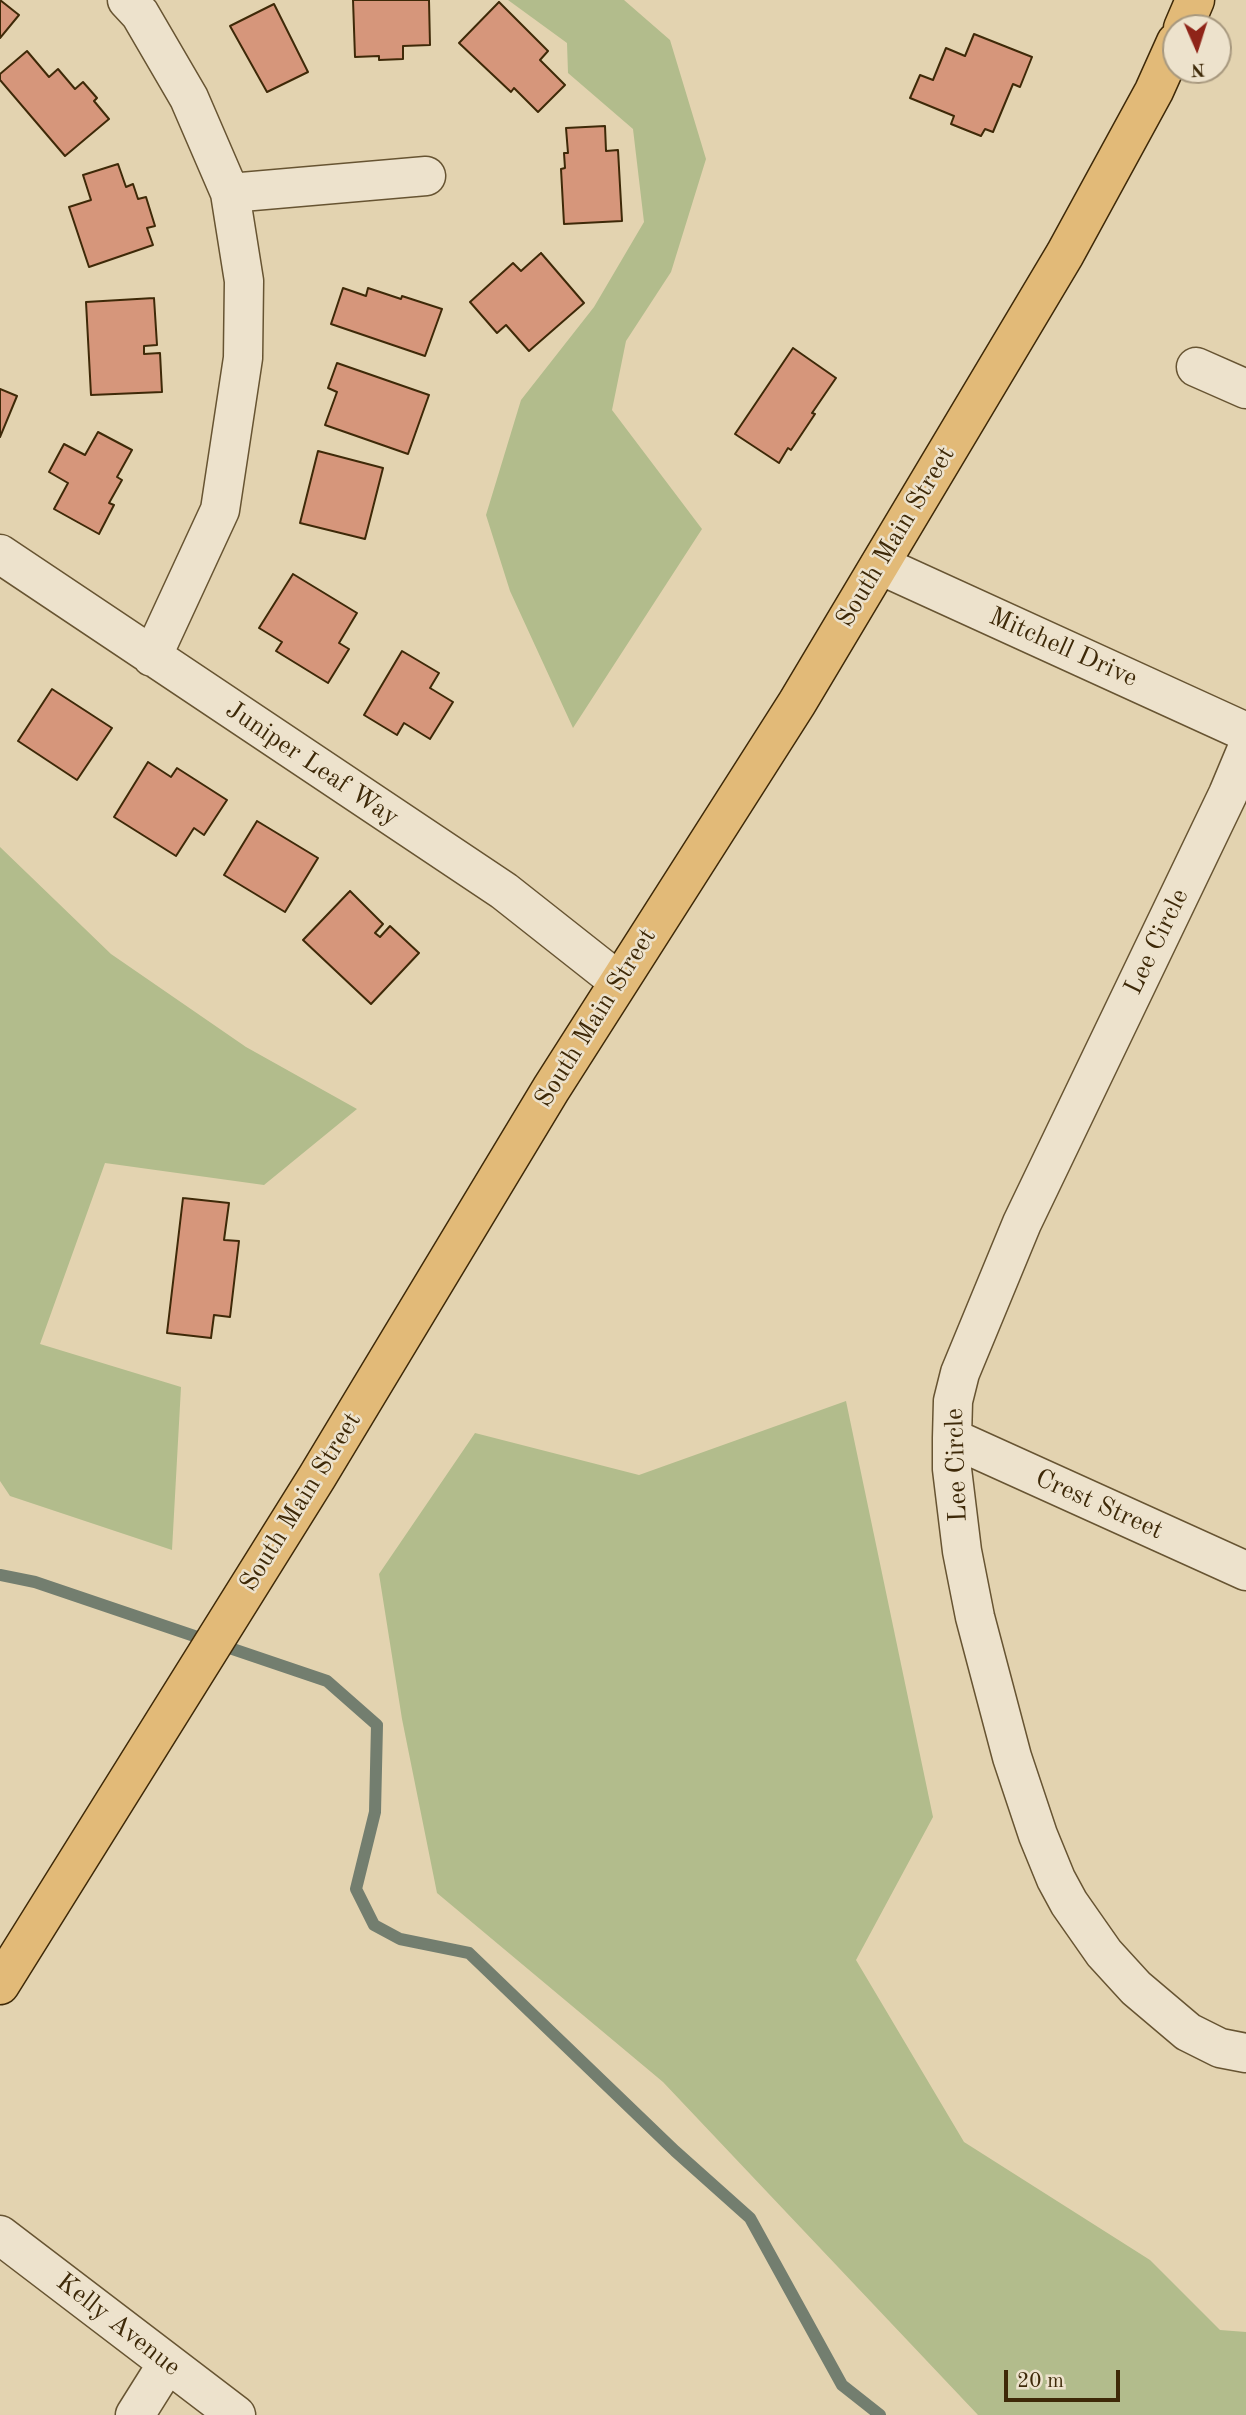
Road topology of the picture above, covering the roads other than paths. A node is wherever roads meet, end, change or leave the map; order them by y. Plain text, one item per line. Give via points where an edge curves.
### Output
1 (127, 0) edge
2 (1162, 74) edge
3 (426, 176) dead end
4 (230, 193) junction
5 (1196, 367) dead end
6 (1246, 389) edge
7 (0, 554) edge
8 (880, 565) junction
9 (152, 657) junction
10 (1246, 732) edge
11 (1246, 751) edge
12 (618, 981) junction
13 (952, 1438) junction
14 (1246, 1571) edge
15 (0, 1985) edge
16 (1246, 2053) edge
17 (0, 2235) edge
18 (167, 2364) junction
19 (135, 2415) edge
20 (236, 2415) edge

1 - 4 street via 140,14 189,98
2 - 8 main road, South Main Street via 1065,254
3 - 4 street
4 - 9 street via 244,281 243,358 220,510
5 - 6 street
7 - 9 street, Juniper Leaf Way
8 - 10 street, Mitchell Drive
8 - 12 main road, South Main Street
9 - 12 street, Juniper Leaf Way via 504,891
11 - 13 street, Lee Circle via 1022,1223 960,1373 953,1401
12 - 15 main road, South Main Street via 258,1573
13 - 14 street, Crest Street
13 - 16 street, Lee Circle via 962,1551 975,1617 1012,1757 1056,1879 1104,1953 1136,1988 1188,2032 1220,2048
17 - 18 street, Kelly Avenue
18 - 19 street
18 - 20 street, Kelly Avenue

